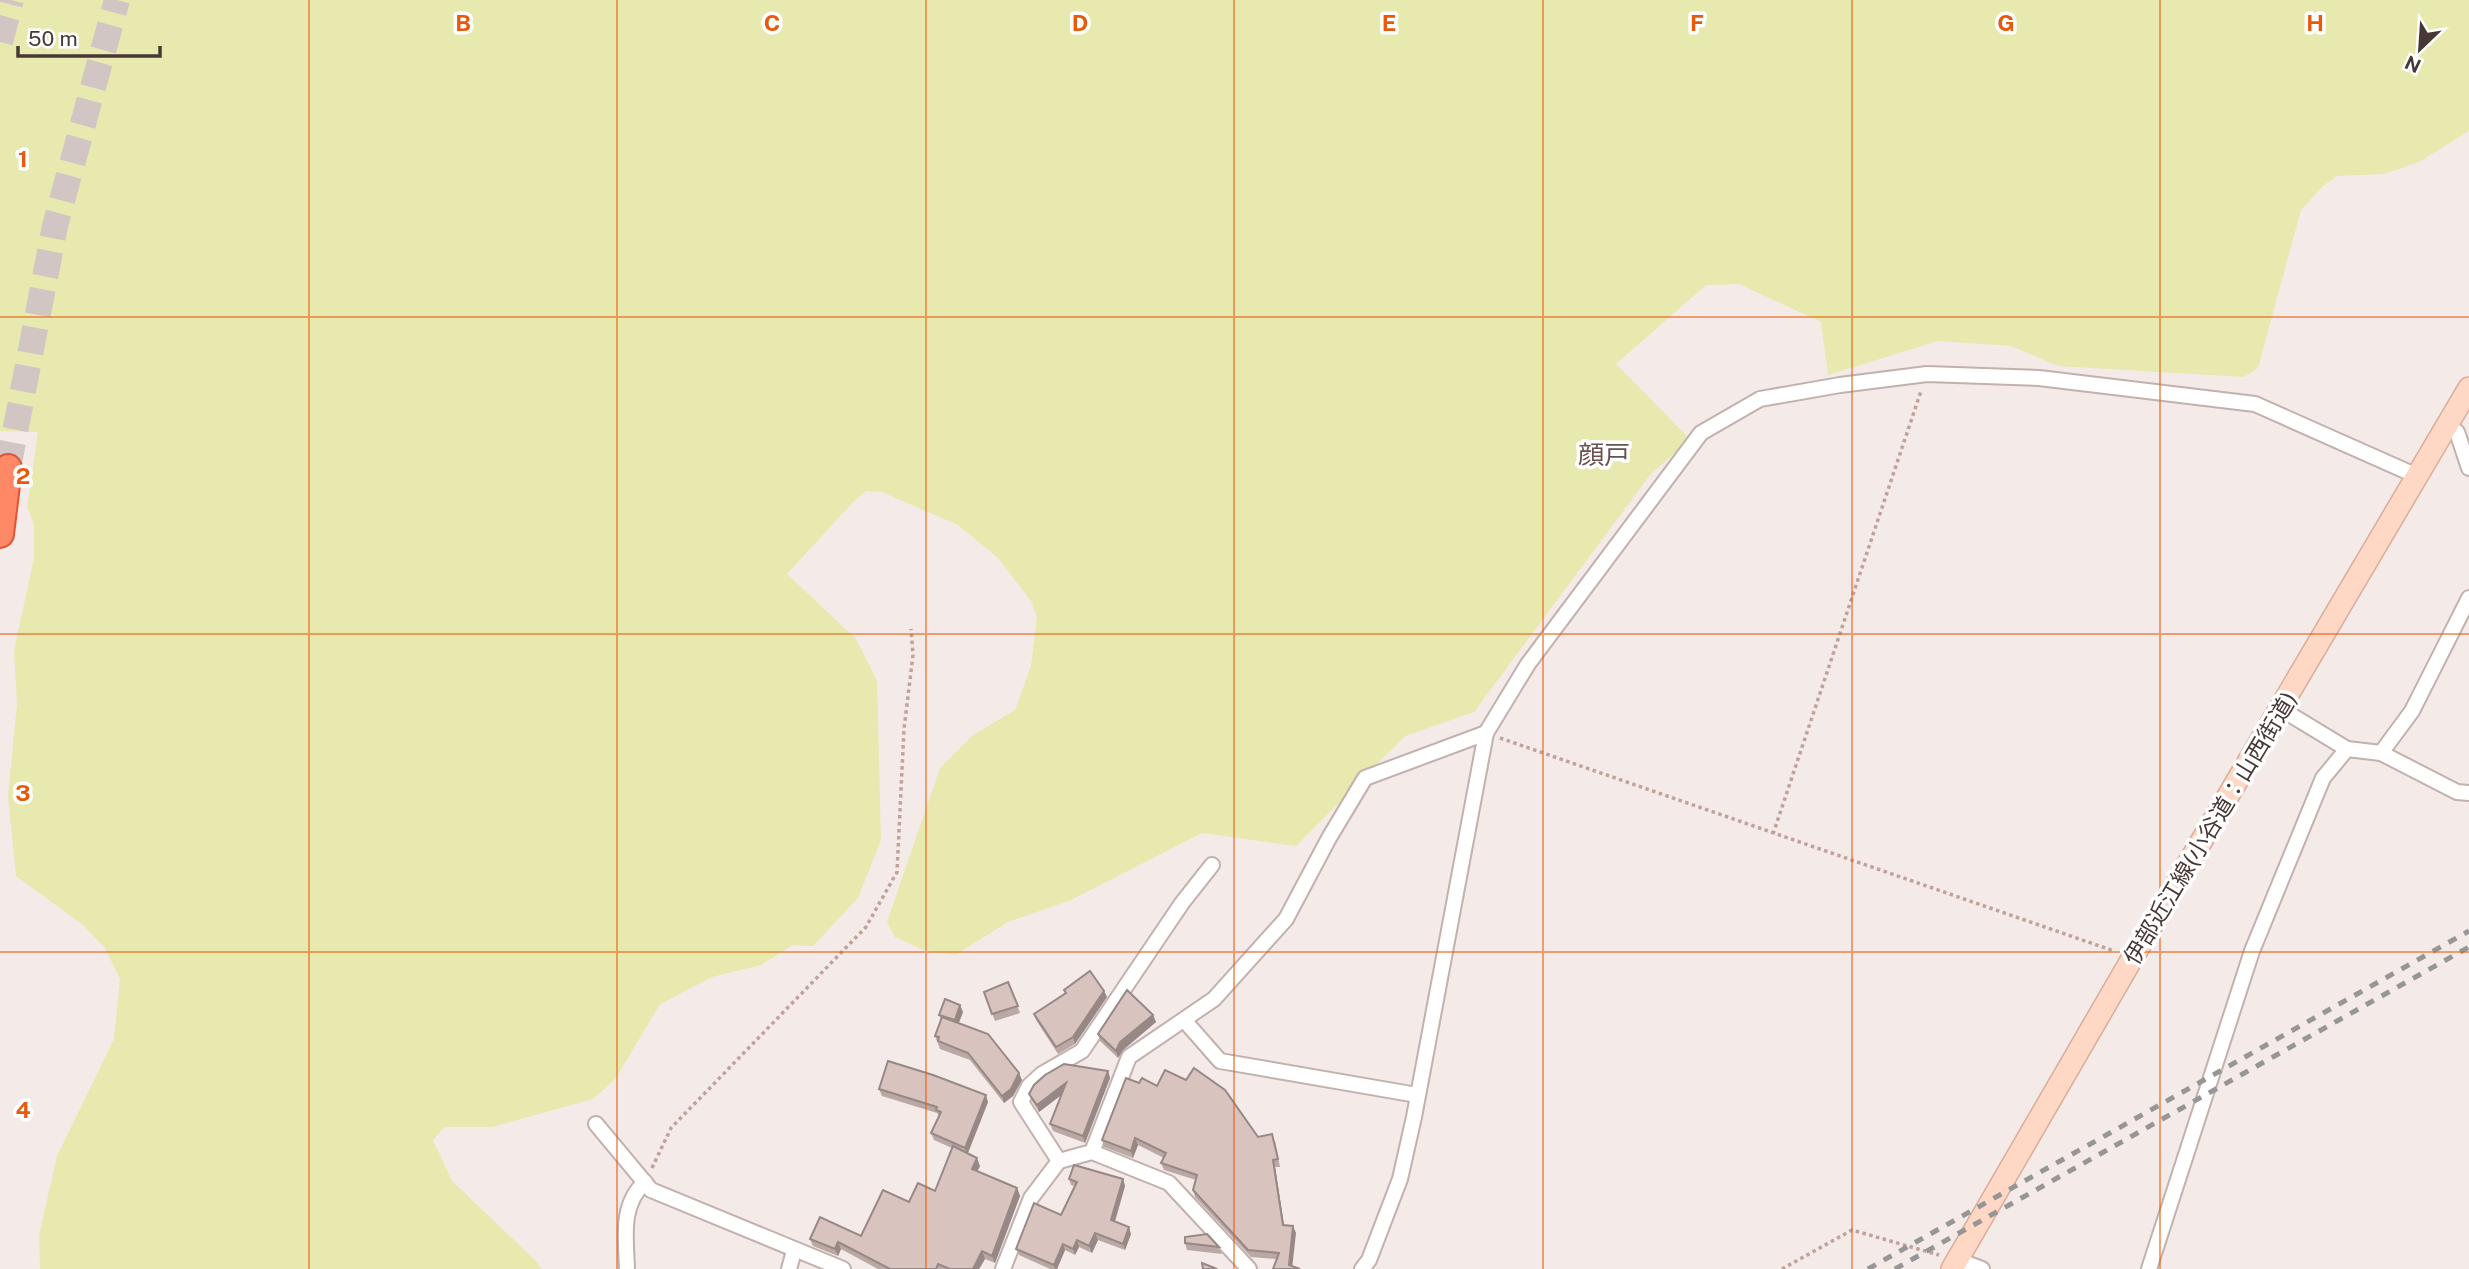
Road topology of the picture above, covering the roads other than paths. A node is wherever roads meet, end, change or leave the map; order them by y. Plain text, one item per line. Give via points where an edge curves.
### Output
1 (2469, 388) edge
2 (2447, 425) junction
3 (8, 468) tunnel mouth
4 (2469, 468) edge
5 (2417, 476) junction
6 (0, 534) edge
7 (2469, 598) edge
8 (2281, 709) junction
9 (1486, 733) junction
10 (2347, 749) junction
11 (2381, 753) junction
12 (2469, 793) edge
13 (1212, 865) dead end
14 (1184, 1020) junction
15 (1417, 1096) junction
16 (596, 1124) dead end
17 (1092, 1152) junction
18 (1059, 1161) junction
19 (645, 1182) junction
20 (794, 1251) junction
21 (1955, 1265) edge
22 (627, 1269) edge
23 (789, 1269) edge
24 (843, 1269) edge
25 (1003, 1269) edge
26 (1249, 1269) edge
27 (1362, 1269) edge
28 (1982, 1269) edge
29 (2149, 1269) edge

1 - 2 main road, 伊部近江線(小谷道：山西街道)
2 - 4 street via 2457,432
2 - 5 main road, 伊部近江線(小谷道：山西街道)
3 - 6 highway
5 - 8 main road, 伊部近江線(小谷道：山西街道)
5 - 9 street via 2255,404 2039,378 1927,374 1760,399 1701,433 1528,664
7 - 11 street via 2412,711
8 - 10 street
8 - 21 main road, 伊部近江線(小谷道：山西街道)
9 - 14 street via 1365,778 1286,919 1214,999
9 - 15 street
10 - 11 street
10 - 29 street via 2323,778 2252,951
11 - 12 street via 2458,792
13 - 18 street via 1082,1051 1042,1074 1021,1102
14 - 15 street via 1220,1061
14 - 17 street via 1129,1057
15 - 27 street via 1400,1179
16 - 19 street
17 - 18 street
17 - 26 street via 1169,1183
18 - 25 street via 1031,1198
19 - 20 street via 652,1190
19 - 22 street via 629,1204
20 - 23 street
20 - 24 street
21 - 28 street

